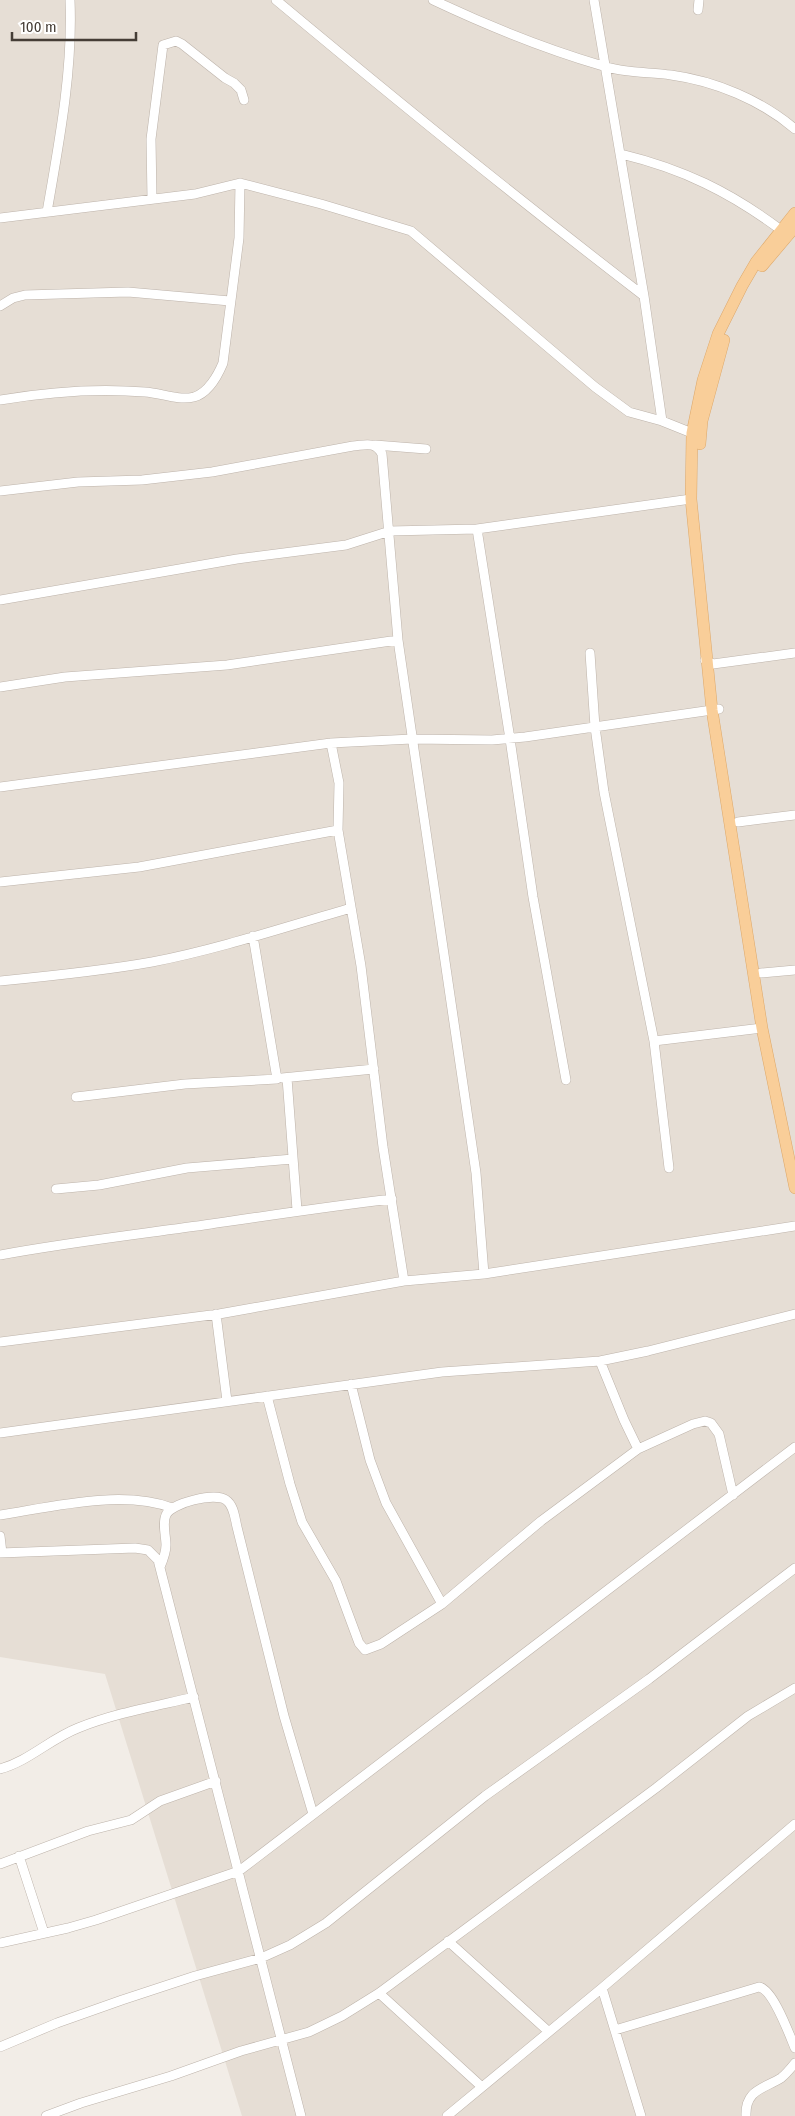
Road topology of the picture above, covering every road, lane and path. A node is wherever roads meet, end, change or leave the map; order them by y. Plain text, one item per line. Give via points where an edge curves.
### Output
1 (70, 0) edge
2 (276, 0) edge
3 (433, 0) edge
4 (594, 0) edge
5 (699, 0) edge
6 (698, 10) dead end
7 (605, 67) junction
8 (244, 100) dead end
9 (795, 129) edge
10 (621, 154) junction
11 (240, 183) junction
12 (152, 199) junction
13 (47, 212) junction
14 (795, 213) edge
15 (0, 218) edge
16 (790, 233) edge
17 (644, 296) junction
18 (230, 301) junction
19 (0, 306) edge
20 (708, 380) junction
21 (0, 400) edge
22 (662, 421) junction
23 (692, 433) junction
24 (375, 445) junction
25 (426, 449) dead end
26 (0, 491) edge
27 (691, 499) junction
28 (477, 529) junction
29 (390, 531) junction
30 (0, 600) edge
31 (398, 640) junction
32 (590, 653) dead end
33 (795, 654) edge
34 (709, 662) junction
35 (0, 687) edge
36 (716, 709) junction
37 (595, 727) junction
38 (510, 738) junction
39 (412, 739) junction
40 (331, 742) junction
41 (0, 787) edge
42 (795, 815) edge
43 (738, 822) junction
44 (338, 830) junction
45 (0, 882) edge
46 (351, 908) junction
47 (254, 936) junction
48 (795, 970) edge
49 (761, 974) junction
50 (0, 981) edge
51 (762, 1028) junction
52 (654, 1041) junction
53 (374, 1070) junction
54 (287, 1078) junction
55 (276, 1079) junction
56 (566, 1080) dead end
57 (76, 1097) dead end
58 (795, 1150) edge
59 (293, 1159) junction
60 (669, 1168) dead end
61 (56, 1188) dead end
62 (795, 1188) edge
63 (392, 1199) junction
64 (297, 1210) junction
65 (795, 1226) edge
66 (0, 1255) edge
67 (484, 1274) junction
68 (404, 1281) junction
69 (216, 1314) junction
70 (795, 1314) edge
71 (0, 1342) edge
72 (600, 1361) junction
73 (351, 1384) junction
74 (267, 1396) junction
75 (227, 1401) junction
76 (0, 1433) edge
77 (795, 1447) edge
78 (638, 1449) junction
79 (733, 1494) junction
80 (172, 1508) junction
81 (0, 1515) edge
82 (0, 1536) edge
83 (1, 1553) edge
84 (160, 1567) junction
85 (795, 1568) edge
86 (442, 1604) junction
87 (795, 1688) edge
88 (194, 1697) junction
89 (0, 1769) edge
90 (216, 1781) junction
91 (313, 1814) junction
92 (795, 1824) edge
93 (19, 1856) junction
94 (0, 1864) edge
95 (239, 1871) junction
96 (44, 1933) junction
97 (448, 1941) junction
98 (0, 1943) edge
99 (261, 1958) junction
100 (602, 1988) junction
101 (379, 1993) junction
102 (615, 2030) junction
103 (548, 2031) junction
104 (281, 2040) junction
105 (0, 2047) edge
106 (795, 2048) edge
107 (795, 2063) edge
108 (482, 2087) junction
109 (46, 2116) edge
110 (301, 2116) edge
111 (447, 2116) edge
112 (642, 2116) edge
113 (746, 2116) edge

1 - 13 street via 67,71
2 - 17 street via 544,220
3 - 7 street via 505,32
4 - 7 street
5 - 6 street
7 - 9 street via 705,82 745,97
7 - 10 street
8 - 12 street via 234,83 182,44 176,41 163,44 151,139
10 - 16 street via 693,176 729,194
10 - 17 street
11 - 12 street via 194,194
11 - 18 street via 239,238
11 - 22 street via 411,232 595,387 629,412
12 - 13 street
13 - 15 street
14 - 16 main road
16 - 20 main road via 756,262 742,286 718,334
17 - 22 street
18 - 19 street via 107,292 25,296 13,298
18 - 21 street via 223,363 218,375 199,395 182,398 146,392 82,391
20 - 23 main road
20 - 34 main road via 700,434 699,499
22 - 23 street
23 - 27 main road
24 - 25 street
24 - 26 street via 353,446 202,474
24 - 29 street via 382,454
27 - 28 street
27 - 34 main road
28 - 29 street
28 - 38 street
29 - 30 street via 346,545 237,559
29 - 31 street
31 - 35 street via 227,665 65,677
31 - 39 street
32 - 37 street
33 - 34 street
34 - 36 main road
36 - 37 street
36 - 43 main road
36 - 51 main road
37 - 38 street
37 - 52 street via 604,792
38 - 39 street
38 - 56 street via 533,897
39 - 40 street
39 - 67 street via 476,1173
40 - 41 street
40 - 44 street via 338,783
42 - 43 street
43 - 49 main road
44 - 45 street via 139,867
44 - 46 street
46 - 47 street
46 - 53 street
47 - 50 street via 119,968
47 - 55 street
48 - 49 street
49 - 58 main road
51 - 52 street
51 - 62 main road
52 - 60 street
53 - 54 street
53 - 63 street
54 - 55 street
54 - 59 street
55 - 57 street via 185,1084
59 - 61 street via 187,1168 99,1184
59 - 64 street
63 - 64 street
63 - 68 street
64 - 66 street
65 - 67 street
67 - 68 street
68 - 69 street
69 - 71 street
69 - 75 street
70 - 72 street
72 - 73 street via 442,1372
72 - 78 street
73 - 74 street
73 - 86 street via 370,1460 386,1502
74 - 75 street
74 - 86 street via 300,1515 336,1581 360,1646 368,1650 381,1644
75 - 76 street
77 - 79 street
78 - 79 street via 693,1424 711,1423 721,1441
78 - 86 street via 541,1521
79 - 91 street
80 - 81 street via 146,1501 104,1501
80 - 84 street via 165,1519 166,1547
80 - 91 street via 210,1496 221,1497 231,1506 284,1716
82 - 83 street
83 - 84 street via 135,1548 148,1550
84 - 88 street
85 - 99 street via 485,1796 326,1923
87 - 97 street via 748,1716
88 - 89 street via 110,1717 79,1728 23,1761
88 - 90 street
90 - 93 street via 169,1797 131,1820 95,1828
90 - 95 street
91 - 95 street
92 - 100 street
93 - 94 street
93 - 96 street
95 - 96 street via 96,1920
95 - 99 street
96 - 98 street
97 - 101 street
97 - 103 street
99 - 104 street
99 - 105 street via 122,2000
100 - 102 street
100 - 103 street
101 - 104 street via 328,2024
101 - 108 street
102 - 106 street via 759,1987 768,1991 773,1999
102 - 112 street
103 - 108 street
104 - 109 street via 81,2102
104 - 110 street
107 - 113 street via 782,2077 750,2097
108 - 111 street

